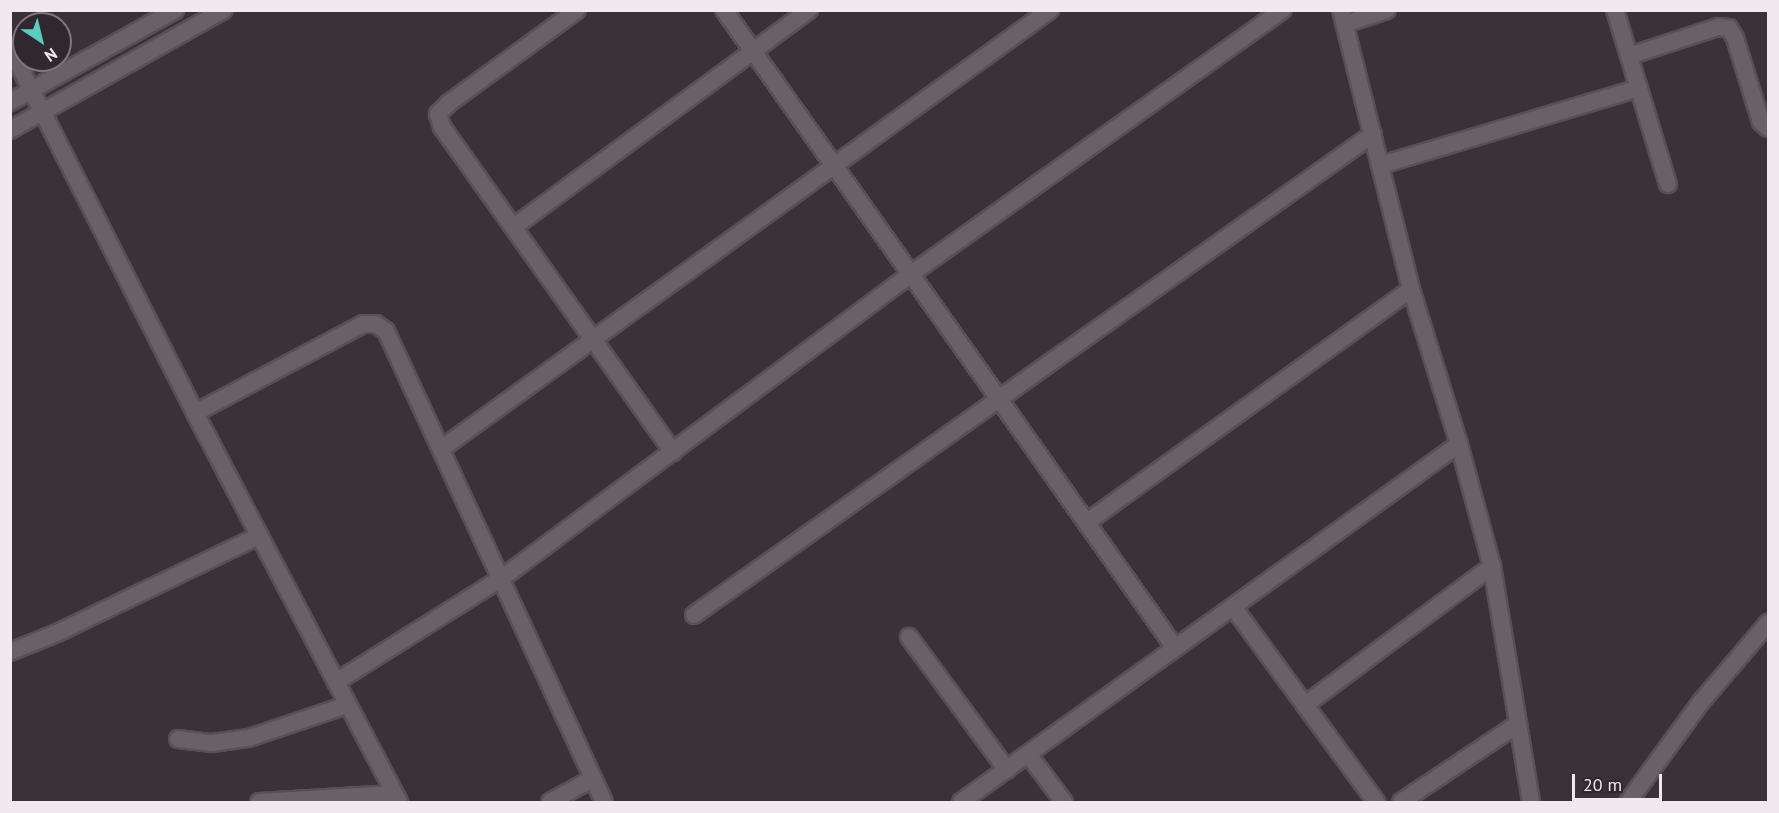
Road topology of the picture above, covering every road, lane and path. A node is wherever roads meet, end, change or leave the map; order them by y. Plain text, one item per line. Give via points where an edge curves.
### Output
1 (174, 10) edge
2 (224, 10) edge
3 (577, 10) edge
4 (724, 10) edge
5 (809, 10) edge
6 (1050, 10) edge
7 (1283, 10) edge
8 (1387, 10) edge
9 (1615, 10) edge
10 (1343, 17) edge
11 (10, 48) edge
12 (753, 50) junction
13 (1629, 56) junction
14 (1639, 88) junction
15 (32, 90) junction
16 (10, 102) edge
17 (42, 112) junction
18 (1768, 128) edge
19 (10, 130) edge
20 (1373, 134) junction
21 (1381, 165) junction
22 (835, 166) junction
23 (1668, 184) dead end
24 (515, 226) junction
25 (911, 274) junction
26 (1411, 289) junction
27 (596, 340) junction
28 (999, 399) junction
29 (195, 412) junction
30 (1459, 444) junction
31 (441, 449) junction
32 (673, 452) junction
33 (1087, 522) junction
34 (259, 536) junction
35 (1492, 566) junction
36 (502, 578) junction
37 (1233, 607) junction
38 (694, 615) dead end
39 (1768, 623) edge
40 (909, 637) dead end
41 (1175, 648) junction
42 (10, 652) edge
43 (336, 682) junction
44 (347, 705) junction
45 (1305, 705) junction
46 (1518, 724) junction
47 (178, 739) dead end
48 (1028, 754) junction
49 (1007, 770) junction
50 (592, 779) junction
51 (396, 798) edge
52 (297, 801) edge
53 (259, 802) edge
54 (550, 802) edge
55 (604, 802) edge
56 (961, 802) edge
57 (1064, 802) edge
58 (1376, 802) edge
59 (1401, 802) edge
60 (1531, 802) edge
61 (1629, 802) edge

1 - 15 street
2 - 17 street
3 - 24 street via 438,114 442,127
4 - 12 street
5 - 12 street
6 - 22 street
7 - 25 street
8 - 10 street
9 - 13 street
10 - 20 street
11 - 15 street
12 - 22 street
12 - 24 street
13 - 14 street
13 - 18 street via 1718,27 1729,28 1761,122
14 - 21 street
14 - 23 street
15 - 16 street
15 - 17 street
17 - 19 street
17 - 29 street
20 - 21 street
20 - 28 street
21 - 26 street
22 - 25 street
22 - 27 street
24 - 27 street
25 - 28 street
25 - 32 street
26 - 30 street
26 - 33 street
27 - 31 street
27 - 32 street
28 - 33 street
28 - 38 street
29 - 31 street via 363,324 376,324 386,332
29 - 34 street
30 - 35 street
30 - 37 street
31 - 36 street
32 - 36 street
33 - 41 street
34 - 42 street
34 - 43 street
35 - 45 street
35 - 46 street
36 - 43 street
36 - 50 street
37 - 41 street
37 - 45 street
39 - 61 street via 1701,702
40 - 49 street
41 - 48 street
43 - 44 street
44 - 47 street via 249,738 212,743
44 - 51 street
45 - 58 street
46 - 59 street
46 - 60 street
48 - 49 street
48 - 57 street
49 - 56 street
50 - 54 street
50 - 55 street
51 - 52 street
52 - 53 street

